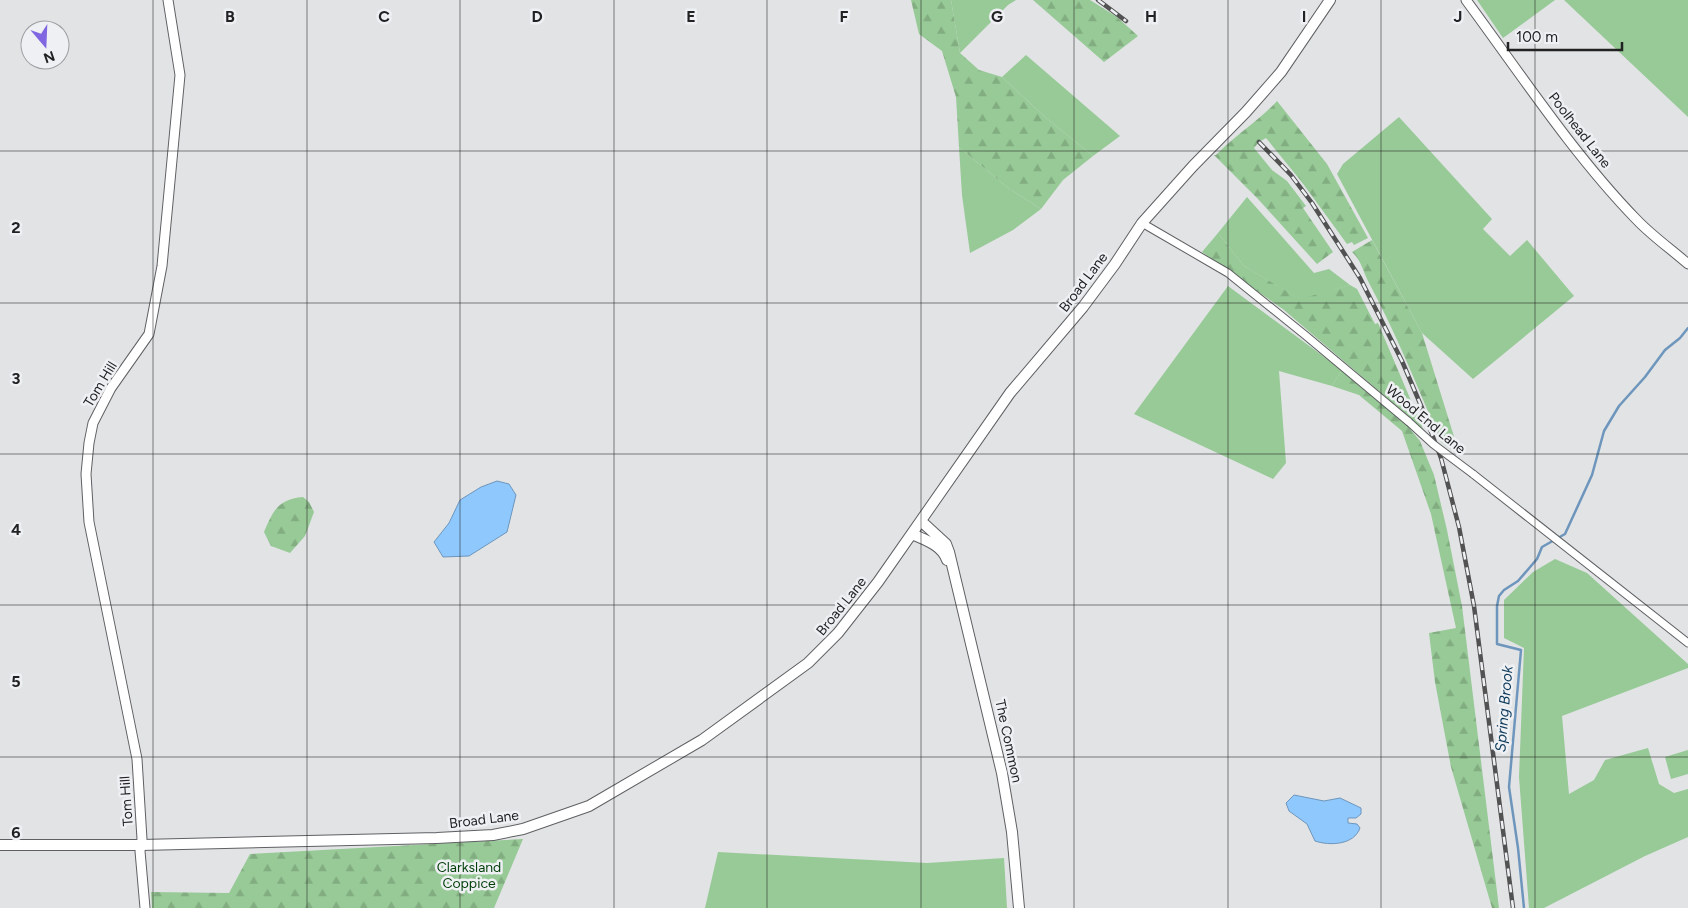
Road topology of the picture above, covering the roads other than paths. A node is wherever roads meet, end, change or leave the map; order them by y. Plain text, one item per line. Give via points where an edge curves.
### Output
1 (168, 0) edge
2 (1330, 0) edge
3 (1466, 0) edge
4 (1142, 223) junction
5 (1688, 264) edge
6 (921, 521) junction
7 (912, 534) junction
8 (956, 582) junction
9 (1688, 644) edge
10 (0, 845) edge
11 (141, 845) junction
12 (145, 908) edge
13 (1020, 908) edge

1 - 11 street, Tom Hill via 180,74 162,266 149,334 111,388 93,423 86,474 89,522 137,759
2 - 4 main road, Broad Lane via 1281,72
3 - 5 street, Poolhead Lane via 1554,121 1616,197 1637,221
4 - 6 main road, Broad Lane via 1082,307 1010,393
4 - 9 street, Wood End Lane, bridge via 1228,273 1306,334 1433,444
6 - 7 main road, Broad Lane
6 - 8 main road, The Common via 946,544
7 - 8 main road, The Common via 937,546 945,555
7 - 11 main road, Broad Lane via 838,633 808,663 702,740 589,806 523,829 493,835
8 - 13 main road, The Common via 1002,773
10 - 11 main road, Broad Lane
11 - 12 street, Tom Hill

